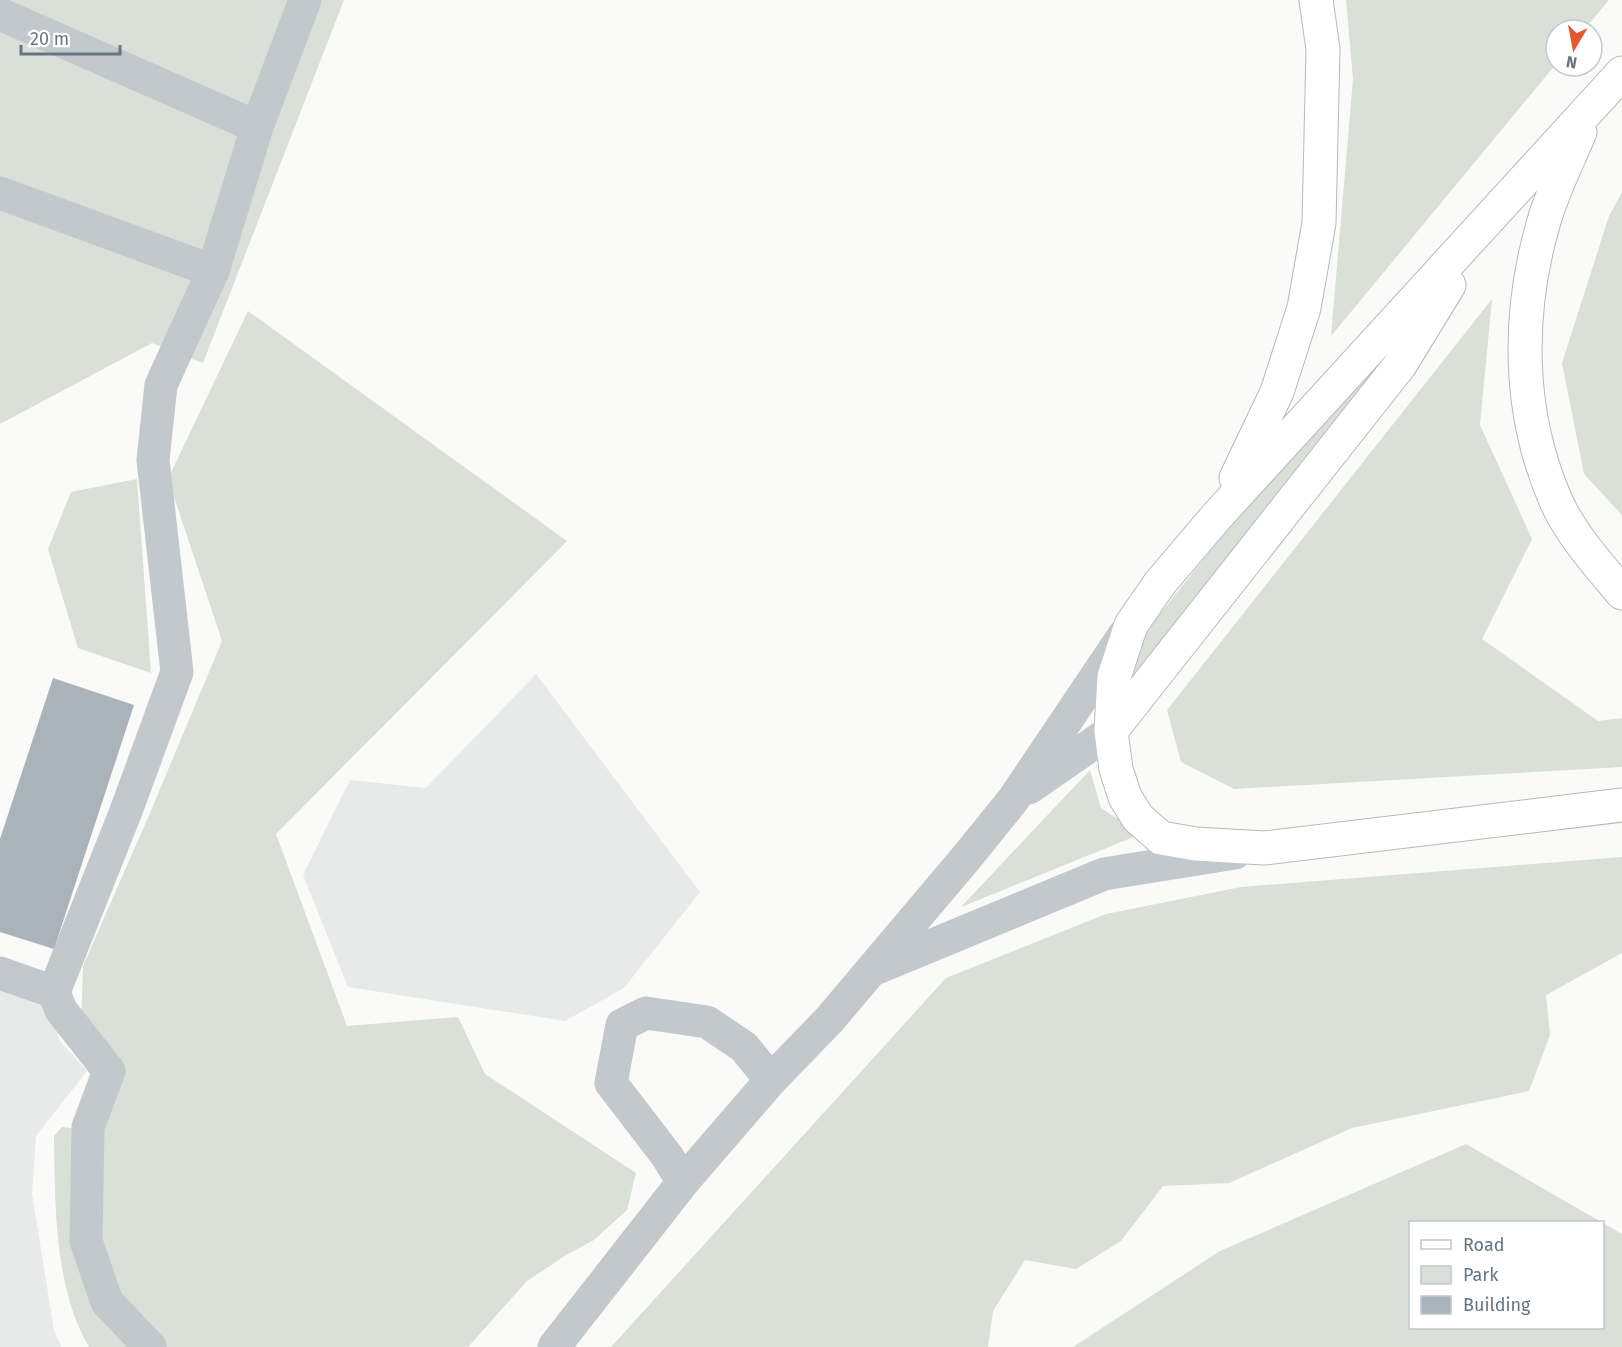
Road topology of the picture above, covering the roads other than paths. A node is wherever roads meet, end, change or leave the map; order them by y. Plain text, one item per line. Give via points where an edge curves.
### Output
1 (305, 0) edge
2 (1316, 0) edge
3 (0, 14) edge
4 (1622, 73) edge
5 (1587, 114) junction
6 (257, 127) junction
7 (0, 194) edge
8 (1490, 219) junction
9 (213, 271) junction
10 (1217, 516) junction
11 (1622, 593) edge
12 (1131, 625) junction
13 (1111, 731) junction
14 (1013, 800) junction
15 (1622, 805) edge
16 (1264, 848) junction
17 (873, 970) junction
18 (0, 973) edge
19 (54, 992) junction
20 (771, 1080) junction
21 (683, 1182) junction
22 (150, 1347) edge
23 (554, 1347) edge

1 - 6 street
2 - 10 main road via 1323,49 1319,223 1304,308 1277,392
3 - 6 street
4 - 5 main road
5 - 8 main road
5 - 11 main road via 1544,220 1528,293 1524,367 1532,432 1557,502
6 - 9 street
7 - 9 street
8 - 10 main road
8 - 13 main road via 1400,365
9 - 19 street via 161,386 153,460 177,672
10 - 12 main road
12 - 13 main road via 1114,677
12 - 14 street
13 - 14 street
13 - 16 main road via 1125,797 1138,818 1161,837 1196,844
14 - 17 street
15 - 16 main road
16 - 17 street via 1104,874
17 - 20 street
18 - 19 street
19 - 22 street via 61,1010 109,1071 88,1127 86,1241 107,1302
20 - 21 street
20 - 21 street via 744,1047 708,1022 646,1013 622,1025 611,1083
21 - 23 street

